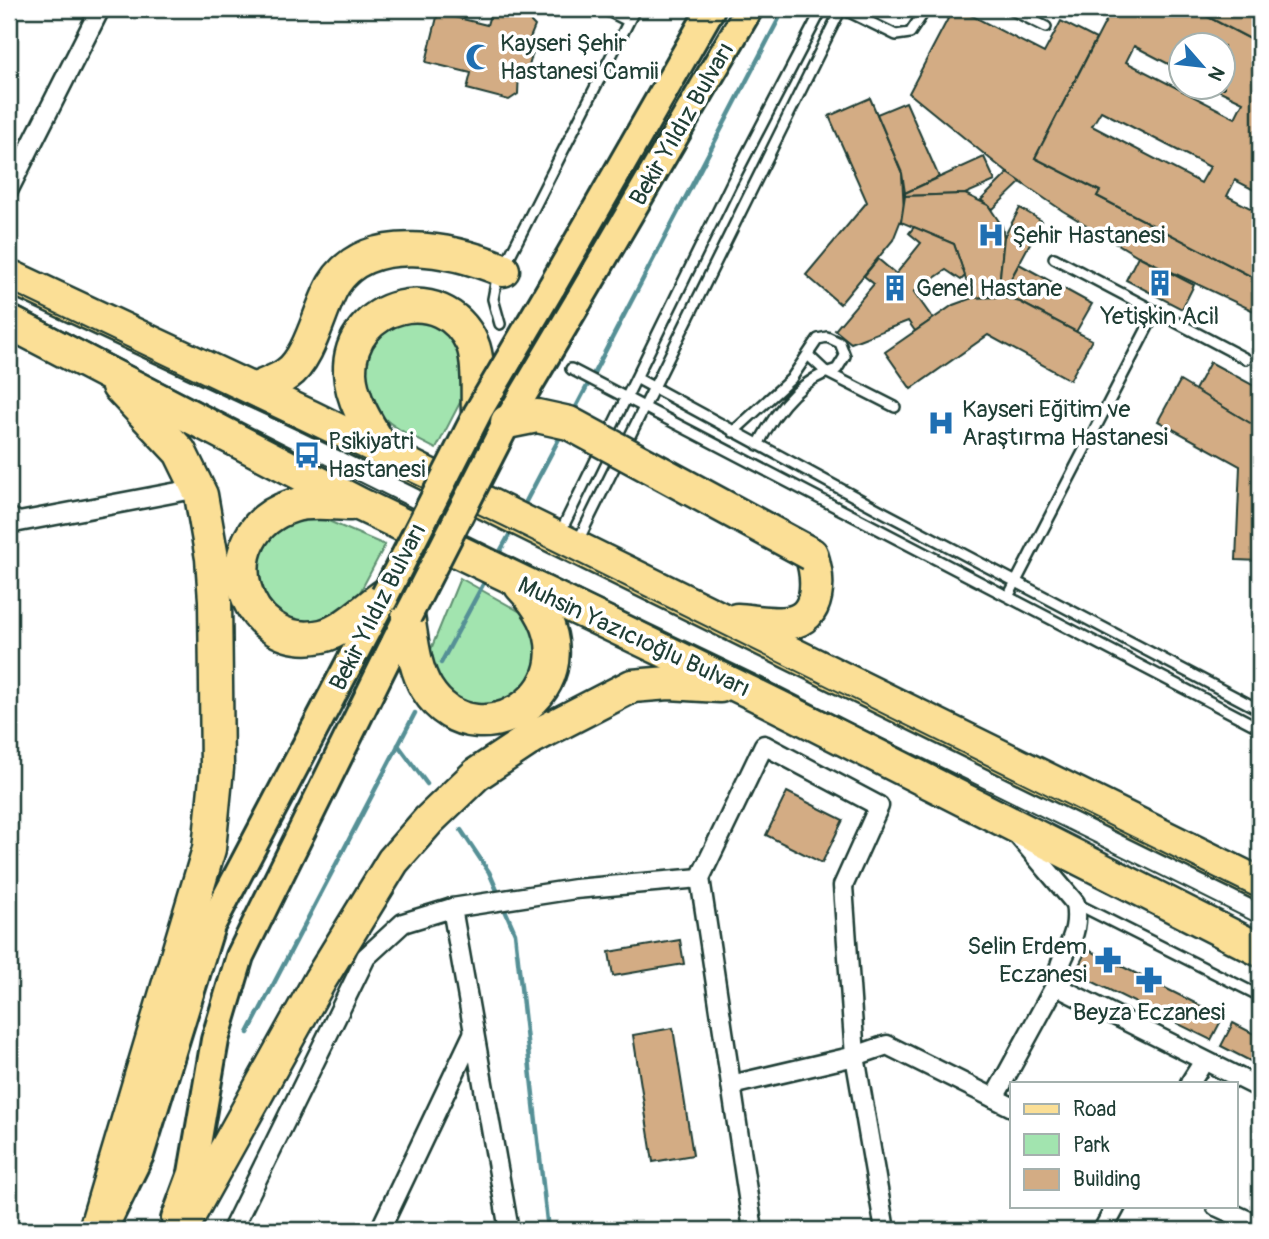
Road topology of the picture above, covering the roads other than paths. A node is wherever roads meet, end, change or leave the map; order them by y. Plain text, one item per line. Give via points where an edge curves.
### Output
1 (100, 9) edge
2 (604, 9) edge
3 (635, 9) edge
4 (710, 9) edge
5 (749, 9) edge
6 (822, 9) edge
7 (842, 9) edge
8 (926, 9) edge
9 (1010, 9) edge
10 (628, 21) junction
11 (1046, 27) dead end
12 (9, 189) edge
13 (1054, 258) dead end
14 (503, 270) junction
15 (9, 276) edge
16 (1156, 312) junction
17 (9, 322) edge
18 (500, 324) dead end
19 (307, 346) junction
20 (808, 355) junction
21 (1246, 359) dead end
22 (101, 367) junction
23 (571, 369) dead end
24 (826, 372) junction
25 (638, 379) junction
26 (653, 388) junction
27 (253, 390) junction
28 (628, 397) junction
29 (644, 406) junction
30 (895, 407) dead end
31 (311, 416) junction
32 (493, 417) junction
33 (733, 432) junction
34 (758, 445) junction
35 (387, 456) junction
36 (199, 488) junction
37 (359, 504) junction
38 (9, 517) edge
39 (556, 538) junction
40 (1014, 582) junction
41 (518, 583) junction
42 (385, 595) junction
43 (1009, 595) junction
44 (408, 617) junction
45 (721, 619) junction
46 (755, 694) junction
47 (1260, 710) edge
48 (1260, 728) edge
49 (1004, 820) junction
50 (700, 878) junction
51 (1260, 884) edge
52 (1076, 903) junction
53 (452, 908) junction
54 (1260, 950) edge
55 (1059, 979) junction
56 (1260, 996) edge
57 (474, 1032) junction
58 (855, 1056) junction
59 (1204, 1060) junction
60 (1191, 1082) edge
61 (731, 1085) junction
62 (1260, 1088) edge
63 (994, 1098) junction
64 (1010, 1106) edge
65 (1115, 1208) edge
66 (1220, 1208) edge
67 (1260, 1226) edge
68 (95, 1230) edge
69 (103, 1230) edge
70 (170, 1230) edge
71 (181, 1230) edge
72 (232, 1230) edge
73 (380, 1230) edge
74 (509, 1230) edge
75 (753, 1230) edge
76 (885, 1230) edge
77 (1103, 1230) edge

1 - 12 street
2 - 10 lane
3 - 10 lane
4 - 32 main road, Bekir Yıldız Bulvarı, bridge via 551,288
5 - 32 main road, Bekir Yıldız Bulvarı, bridge via 578,302
6 - 25 lane via 732,182
7 - 8 lane via 896,35 910,33
7 - 26 lane
9 - 11 lane
10 - 14 lane
13 - 16 lane
14 - 18 lane via 493,299
14 - 19 highway via 470,257 435,251 370,255 347,269 334,284
15 - 27 highway
16 - 21 lane
16 - 40 lane
17 - 22 highway, Muhsin Yazıcıoğlu Bulvarı
19 - 27 highway via 289,373
19 - 31 highway via 304,378
20 - 24 lane
20 - 24 lane via 818,339 827,337 840,343 845,356 837,369
20 - 33 lane via 790,379
22 - 36 highway via 180,452
22 - 37 highway, Muhsin Yazıcıoğlu Bulvarı
23 - 28 lane
24 - 30 lane
24 - 34 lane via 799,389 771,420
25 - 26 lane
25 - 28 lane
26 - 29 lane
26 - 33 lane
27 - 31 highway
28 - 29 lane
28 - 39 lane
29 - 39 lane
29 - 43 lane
31 - 35 highway
32 - 35 highway via 473,346 462,329 426,306 389,309 361,332 350,373 364,418
32 - 42 main road, Bekir Yıldız Bulvarı, bridge
32 - 44 main road, Bekir Yıldız Bulvarı, bridge
32 - 45 highway, bridge via 537,416 569,423 811,554 819,583 807,612 789,623
33 - 34 lane
34 - 40 lane
35 - 39 highway, bridge
36 - 38 street via 19,522
36 - 68 highway via 212,558 216,627 217,768 209,849
37 - 41 highway, Muhsin Yazıcıoğlu Bulvarı, bridge
37 - 42 highway via 306,503 272,515 245,547 241,565 245,593 255,611 276,628 312,637 333,632
39 - 45 highway
40 - 43 lane
40 - 47 lane
41 - 44 highway via 548,627 553,667 534,699 501,718 465,717 433,698 418,669
41 - 46 highway, Muhsin Yazıcıoğlu Bulvarı
42 - 69 main road, Bekir Yıldız Bulvarı via 211,926 140,1155
43 - 48 lane
44 - 70 main road, Bekir Yıldız Bulvarı via 240,956 215,1040 192,1173
45 - 51 highway
46 - 49 highway, Muhsin Yazıcıoğlu Bulvarı
46 - 71 highway via 714,684 632,686 533,737 477,774 393,861 320,980
49 - 52 street
49 - 54 highway, Muhsin Yazıcıoğlu Bulvarı
50 - 53 street via 575,889
50 - 58 street via 764,745 879,806 842,886
50 - 61 street
52 - 55 street via 1076,925 1059,965
52 - 56 lane
53 - 57 street
53 - 72 street via 403,923 366,957
55 - 59 street via 1071,995
55 - 63 street
57 - 73 street
57 - 74 street
58 - 61 street
58 - 63 street via 887,1045
58 - 76 street
59 - 60 street
59 - 62 street
61 - 75 street
63 - 64 street
65 - 77 street
66 - 67 street

